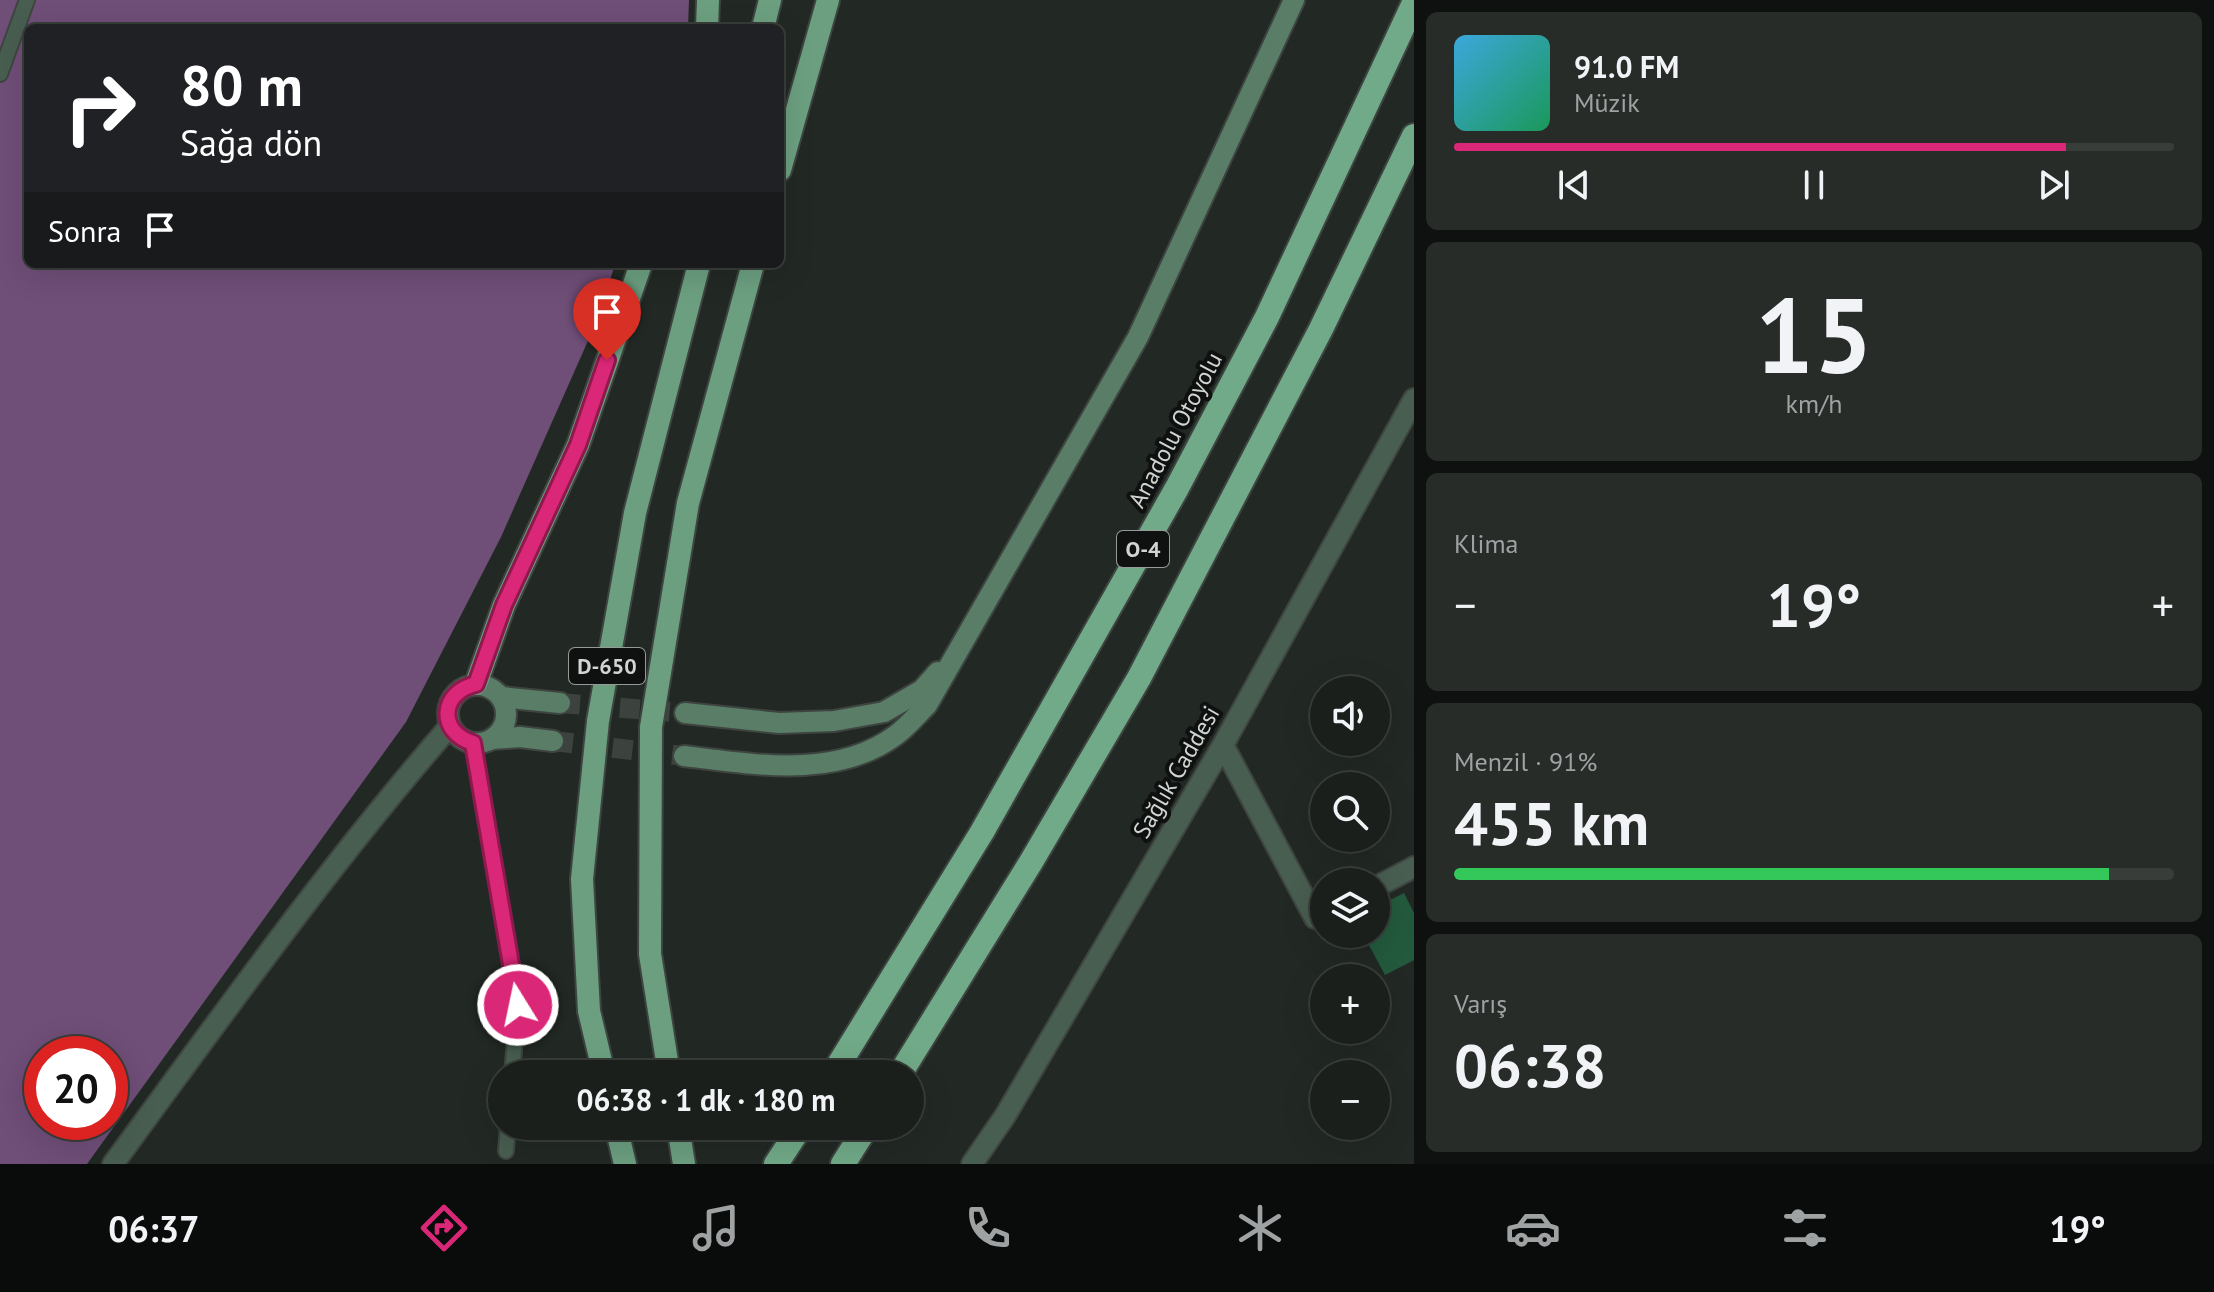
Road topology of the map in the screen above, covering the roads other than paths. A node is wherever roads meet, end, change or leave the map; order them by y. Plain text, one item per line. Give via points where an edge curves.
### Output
1 (27, 0) edge
2 (708, 0) edge
3 (770, 0) edge
4 (828, 0) edge
5 (1294, 0) edge
6 (1414, 3) edge
7 (707, 24) edge
8 (764, 24) edge
9 (0, 74) edge
10 (1414, 136) edge
11 (784, 156) edge
12 (640, 268) edge
13 (698, 268) edge
14 (752, 268) edge
15 (1414, 399) edge
16 (961, 644) junction
17 (476, 684) junction
18 (501, 697) junction
19 (560, 703) tunnel mouth
20 (685, 713) tunnel mouth
21 (450, 726) junction
22 (482, 741) junction
23 (553, 741) tunnel mouth
24 (1223, 745) junction
25 (684, 756) tunnel mouth
26 (1414, 867) edge
27 (1390, 880) edge
28 (1310, 909) edge
29 (513, 1060) edge
30 (601, 1060) edge
31 (667, 1060) edge
32 (842, 1060) edge
33 (909, 1060) edge
34 (507, 1140) edge
35 (619, 1140) edge
36 (680, 1140) edge
37 (792, 1140) edge
38 (858, 1140) edge
39 (506, 1151) dead end
40 (113, 1164) edge
41 (625, 1164) edge
42 (684, 1164) edge
43 (776, 1164) edge
44 (843, 1164) edge
45 (972, 1164) edge

1 - 9 lane
2 - 7 highway
3 - 8 highway
4 - 11 highway
5 - 16 main road via 1138,337
6 - 32 highway, Anadolu Otoyolu / O-4 via 1267,317 1177,488 982,832
10 - 33 highway, O-4 via 1321,329 1139,678
12 - 17 highway via 578,445 504,605
13 - 30 highway, D-650 via 635,513 598,721 582,879 589,1011
14 - 31 highway, D-650 via 688,503 651,727 650,954
15 - 24 street, Sağlık Caddesi
16 - 20 main road via 922,690 884,712 779,723
16 - 25 main road via 927,705 896,735 860,754 772,766
17 - 18 main road
17 - 21 main road via 452,698
18 - 19 main road
18 - 22 main road via 506,715 499,733
21 - 22 main road via 456,735
21 - 40 street via 285,932
22 - 23 main road
22 - 29 lane via 518,1005
24 - 28 street
24 - 45 street, Sağlık Caddesi
26 - 27 street
34 - 39 lane
35 - 41 highway
36 - 42 highway
37 - 43 highway
38 - 44 highway

